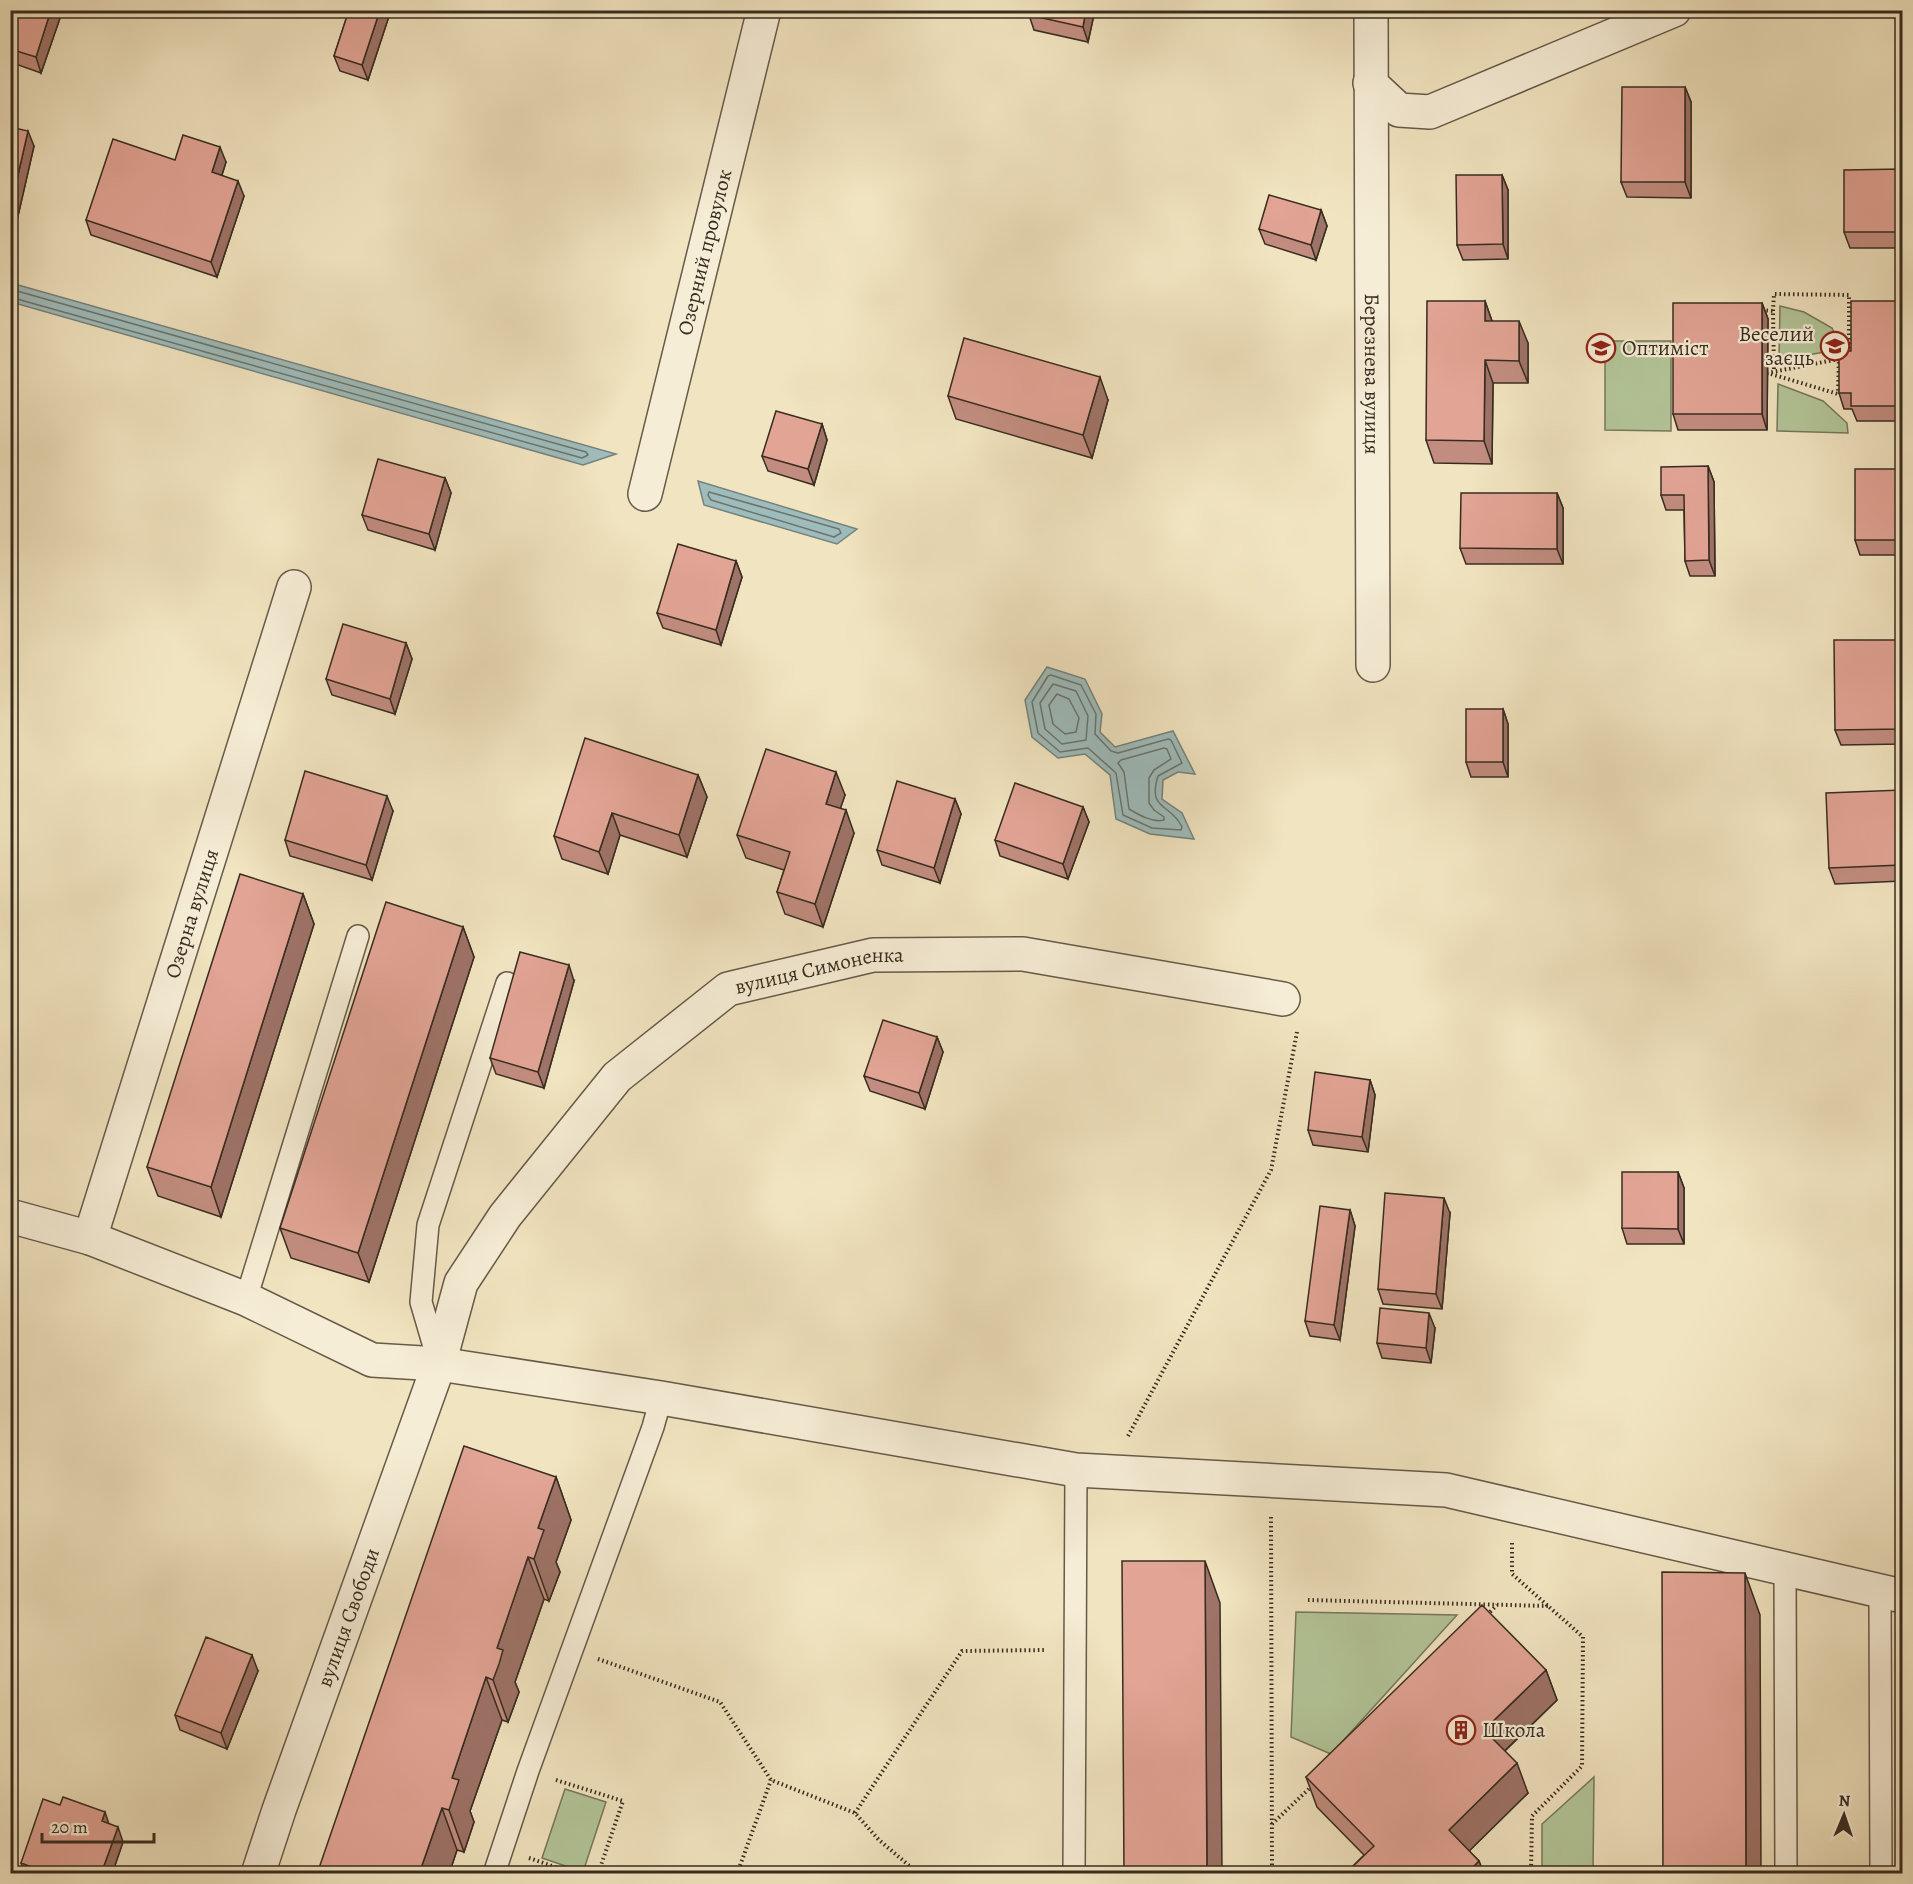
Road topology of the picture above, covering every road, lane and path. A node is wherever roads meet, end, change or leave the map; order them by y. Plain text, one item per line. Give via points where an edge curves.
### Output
1 (764, 10) edge
2 (1371, 10) edge
3 (1674, 10) edge
4 (1370, 83) junction
5 (1755, 310) edge
6 (1773, 311) junction
7 (1839, 358) junction
8 (1774, 372) junction
9 (1838, 394) junction
10 (1844, 396) edge
11 (645, 494) dead end
12 (294, 586) dead end
13 (1373, 665) dead end
14 (358, 936) dead end
15 (507, 983) dead end
16 (1291, 1011) joint
17 (10, 1216) edge
18 (90, 1238) junction
19 (246, 1299) junction
20 (439, 1364) junction
21 (661, 1398) junction
22 (1076, 1470) junction
23 (1109, 1472) junction
24 (1271, 1480) junction
25 (1512, 1506) junction
26 (1785, 1569) junction
27 (1891, 1594) edge
28 (1308, 1600) dead end
29 (1497, 1605) junction
30 (1549, 1606) junction
31 (1480, 1621) edge
32 (572, 1650) junction
33 (1075, 1650) junction
34 (528, 1771) junction
35 (771, 1780) junction
36 (1313, 1784) edge
37 (855, 1813) junction
38 (1271, 1825) junction
39 (502, 1850) junction
40 (258, 1874) edge
41 (494, 1874) edge
42 (574, 1874) edge
43 (598, 1874) edge
44 (737, 1874) edge
45 (919, 1874) edge
46 (1074, 1874) edge
47 (1272, 1874) edge
48 (1531, 1874) edge
49 (1786, 1874) edge
50 (1881, 1874) edge

1 - 11 street, Озерний провулок
2 - 4 street, Березнева вулиця
3 - 4 street via 1430,112 1399,110
4 - 13 street, Березнева вулиця
5 - 6 path
6 - 7 path via 1774,294 1849,294 1849,356
6 - 8 path
7 - 8 path
7 - 9 path
8 - 9 path via 1767,373
9 - 10 path
12 - 18 street, Озерна вулиця
14 - 19 lane
15 - 20 lane via 428,1225 421,1302
16 - 20 street, вулиця Симоненка via 1023,954 873,955 728,989 617,1077 505,1216 461,1283
16 - 23 path via 1271,1170
17 - 18 street
18 - 19 street
19 - 20 street via 372,1360
20 - 21 street
20 - 40 street, вулиця Свободи
21 - 22 street
21 - 32 lane
22 - 23 street
22 - 33 lane
23 - 24 street
24 - 25 street via 1446,1490
24 - 38 path
25 - 26 street
25 - 30 path via 1512,1574
26 - 27 street
26 - 49 lane
27 - 50 lane
28 - 29 path
29 - 30 path
29 - 31 path
30 - 48 path via 1583,1637 1582,1766 1532,1816
32 - 34 lane
32 - 35 path via 720,1702
33 - 37 path via 962,1651
33 - 46 lane
34 - 39 lane
34 - 43 path via 623,1801
35 - 37 path
35 - 44 path
36 - 38 path
37 - 45 path
38 - 47 path
39 - 41 lane
39 - 42 path

